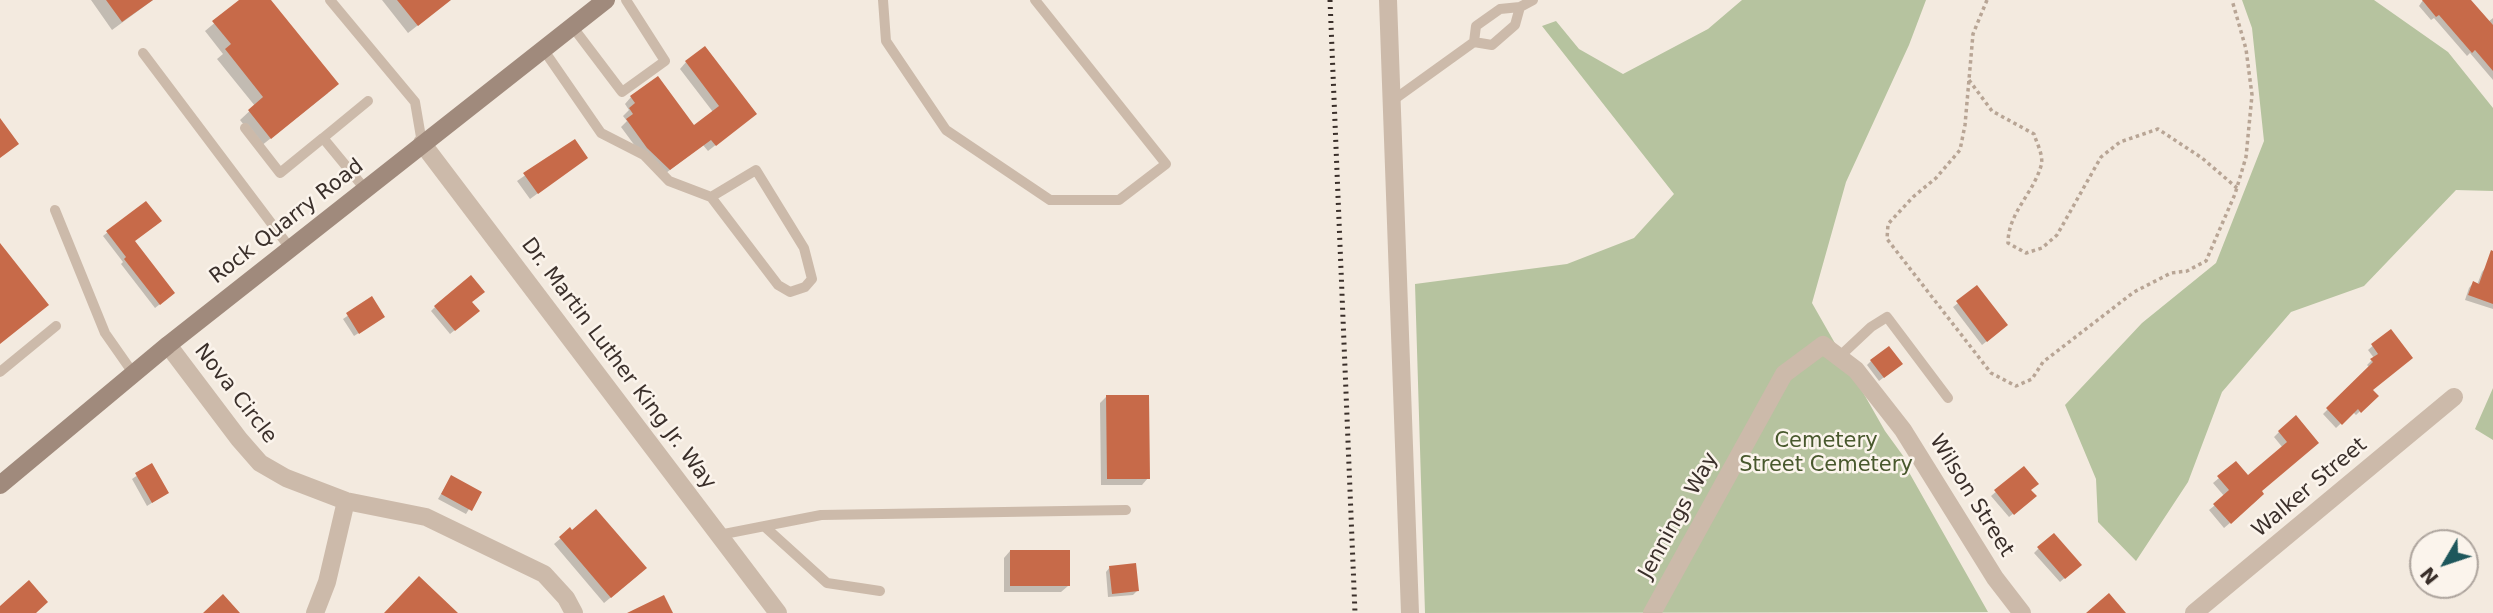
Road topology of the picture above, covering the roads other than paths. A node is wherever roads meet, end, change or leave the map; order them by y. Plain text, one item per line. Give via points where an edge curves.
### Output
1 (330, 0) edge
2 (606, 0) edge
3 (626, 0) edge
4 (883, 0) edge
5 (1035, 0) edge
6 (1388, 0) edge
7 (1533, 0) edge
8 (1520, 7) junction
9 (572, 26) junction
10 (1475, 42) junction
11 (543, 49) junction
12 (143, 53) dead end
13 (369, 101) dead end
14 (1392, 101) junction
15 (244, 128) dead end
16 (323, 138) junction
17 (422, 144) junction
18 (365, 188) junction
19 (711, 197) junction
20 (55, 211) dead end
21 (290, 248) junction
22 (56, 326) dead end
23 (169, 345) junction
24 (1823, 345) joint
25 (1839, 357) junction
26 (0, 372) edge
27 (133, 373) junction
28 (2454, 397) dead end
29 (1948, 398) dead end
30 (0, 485) edge
31 (346, 501) junction
32 (1126, 510) dead end
33 (764, 526) junction
34 (719, 535) junction
35 (880, 591) dead end
36 (315, 613) edge
37 (574, 613) edge
38 (778, 613) edge
39 (1410, 613) edge
40 (1652, 613) edge
41 (2022, 613) edge
42 (2194, 613) edge

1 - 17 lane via 415,102
2 - 9 street, Rock Quarry Road
3 - 9 lane via 665,61 622,92
4 - 5 lane via 886,41 946,130 1050,200 1119,200 1166,164
6 - 14 street
7 - 8 lane
8 - 10 lane via 1500,9 1475,26
8 - 10 lane via 1515,25 1492,45
9 - 11 street, Rock Quarry Road
10 - 14 lane
11 - 17 street, Rock Quarry Road
11 - 19 lane via 601,133 644,155 668,181
12 - 21 lane
13 - 16 lane
14 - 39 street
15 - 16 lane via 280,173
16 - 18 lane
17 - 18 street, Rock Quarry Road
17 - 34 street, Dr. Martin Luther King Jr. Way
18 - 21 street, Rock Quarry Road
19 - 19 lane via 778,285 790,292 805,287 812,279 804,248 756,170
20 - 27 lane via 105,333
21 - 23 street, Rock Quarry Road
22 - 26 lane
23 - 27 street, Rock Quarry Road
23 - 31 street, Nova Circle via 260,463
24 - 25 street, Wilson Street
24 - 40 street, Jennings Way via 1784,373
25 - 29 lane via 1887,317
25 - 41 street, Wilson Street via 1856,370 1903,430 1995,578
27 - 30 street, Rock Quarry Road
28 - 42 street, Walker Street
31 - 36 street
31 - 37 street, Nova Circle via 426,517 544,574
32 - 33 lane via 821,515
33 - 34 lane
33 - 35 lane via 827,583
34 - 38 street, Dr. Martin Luther King Jr. Way

